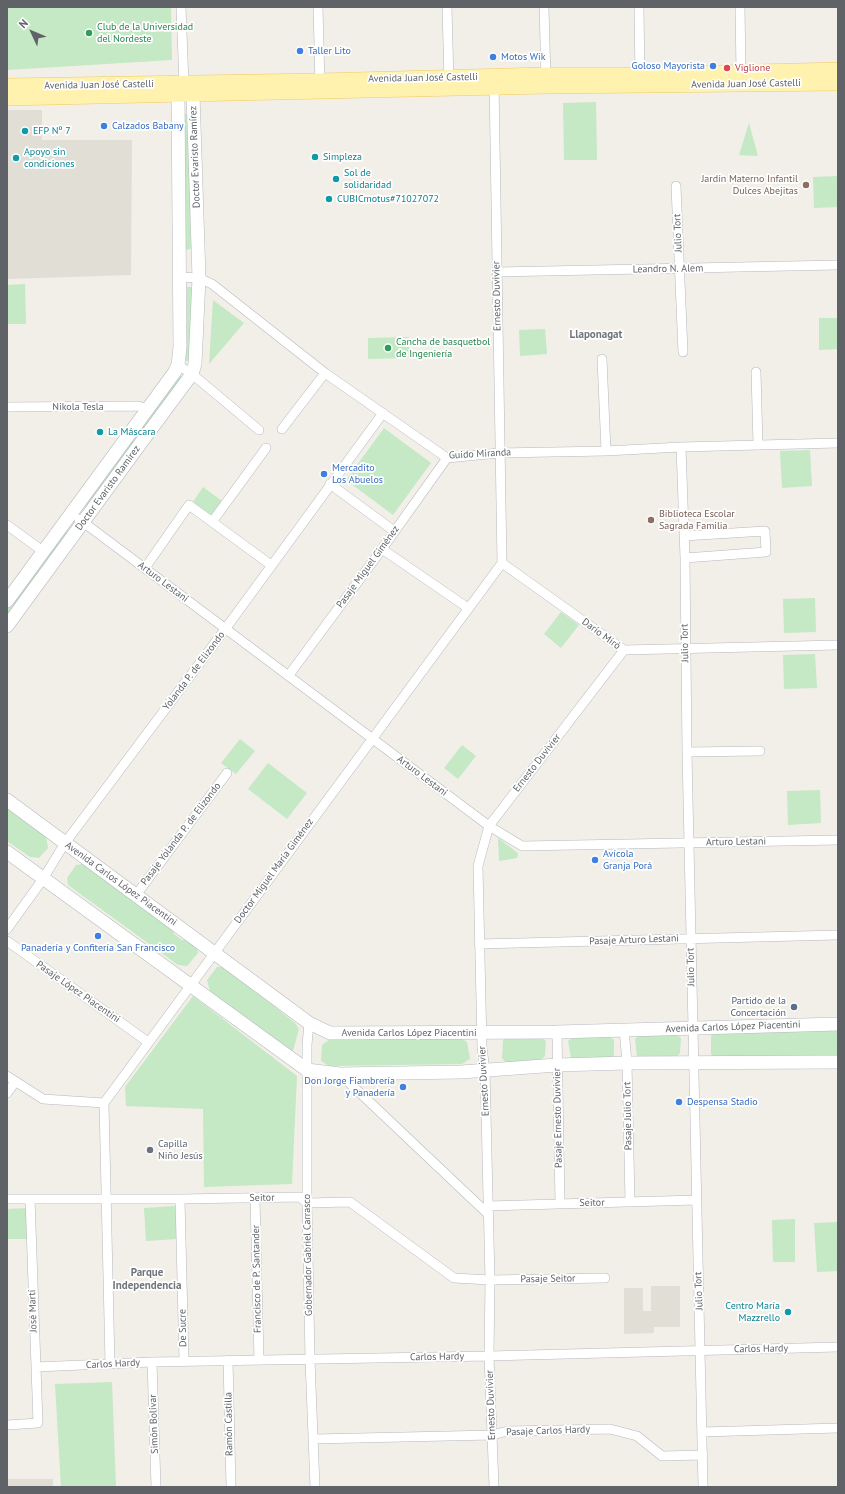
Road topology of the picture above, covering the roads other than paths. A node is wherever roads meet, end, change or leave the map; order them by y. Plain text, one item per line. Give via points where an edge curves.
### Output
1 (181, 7) edge
2 (318, 7) edge
3 (447, 7) edge
4 (544, 7) edge
5 (639, 7) edge
6 (740, 7) edge
7 (838, 70) edge
8 (744, 79) junction
9 (640, 80) junction
10 (546, 81) junction
11 (494, 82) junction
12 (448, 83) junction
13 (838, 83) edge
14 (7, 86) edge
15 (320, 86) junction
16 (185, 91) junction
17 (7, 98) edge
18 (676, 186) dead end
19 (838, 265) edge
20 (679, 269) junction
21 (497, 272) junction
22 (180, 277) junction
23 (199, 278) junction
24 (683, 352) dead end
25 (602, 359) dead end
26 (178, 365) junction
27 (756, 372) dead end
28 (325, 373) junction
29 (192, 374) junction
30 (7, 407) edge
31 (148, 409) junction
32 (382, 414) junction
33 (134, 428) junction
34 (282, 429) dead end
35 (259, 430) dead end
36 (146, 436) junction
37 (838, 443) edge
38 (758, 445) junction
39 (682, 447) junction
40 (266, 448) dead end
41 (606, 451) junction
42 (500, 453) junction
43 (446, 458) junction
44 (330, 484) junction
45 (72, 514) junction
46 (83, 522) junction
47 (212, 522) junction
48 (7, 525) edge
49 (394, 531) junction
50 (684, 536) junction
51 (382, 549) junction
52 (44, 552) junction
53 (685, 558) junction
54 (502, 563) junction
55 (271, 565) junction
56 (145, 568) junction
57 (7, 601) edge
58 (468, 608) junction
59 (7, 626) edge
60 (226, 628) junction
61 (838, 645) edge
62 (685, 649) junction
63 (624, 650) junction
64 (289, 675) junction
65 (371, 739) junction
66 (760, 751) dead end
67 (687, 752) junction
68 (226, 772) dead end
69 (7, 800) edge
70 (489, 826) junction
71 (838, 840) edge
72 (689, 842) junction
73 (65, 843) junction
74 (7, 852) edge
75 (43, 879) junction
76 (136, 895) junction
77 (7, 929) edge
78 (838, 935) edge
79 (691, 938) junction
80 (7, 942) edge
81 (479, 944) junction
82 (214, 953) junction
83 (190, 985) junction
84 (309, 1023) junction
85 (838, 1024) edge
86 (624, 1029) junction
87 (693, 1029) junction
88 (482, 1032) junction
89 (557, 1032) junction
90 (148, 1042) junction
91 (838, 1062) edge
92 (627, 1063) junction
93 (693, 1063) junction
94 (557, 1065) junction
95 (307, 1070) junction
96 (485, 1071) junction
97 (340, 1074) junction
98 (7, 1076) edge
99 (15, 1082) junction
100 (7, 1094) edge
101 (104, 1103) junction
102 (255, 1198) junction
103 (7, 1199) edge
104 (30, 1199) junction
105 (180, 1199) junction
106 (106, 1200) junction
107 (696, 1200) junction
108 (307, 1202) junction
109 (630, 1202) junction
110 (560, 1204) junction
111 (488, 1210) junction
112 (605, 1278) dead end
113 (490, 1280) junction
114 (838, 1347) edge
115 (701, 1351) junction
116 (489, 1356) junction
117 (228, 1360) junction
118 (259, 1360) junction
119 (310, 1360) junction
120 (184, 1361) junction
121 (152, 1362) junction
122 (110, 1364) junction
123 (36, 1367) junction
124 (7, 1425) edge
125 (838, 1428) edge
126 (702, 1432) junction
127 (492, 1435) junction
128 (314, 1439) junction
129 (703, 1455) junction
130 (156, 1487) edge
131 (231, 1487) edge
132 (315, 1487) edge
133 (494, 1487) edge
134 (703, 1487) edge

1 - 16 street
2 - 15 street
3 - 12 street
4 - 10 street
5 - 9 street
6 - 8 street
7 - 8 main road, Avenida Juan José Castelli
8 - 9 main road, Avenida Juan José Castelli
8 - 13 main road, Avenida Juan José Castelli
9 - 10 main road, Avenida Juan José Castelli
10 - 11 main road, Avenida Juan José Castelli
11 - 12 main road, Avenida Juan José Castelli
11 - 21 street, Ernesto Duvivier
12 - 15 main road, Avenida Juan José Castelli
14 - 16 main road, Avenida Juan José Castelli
15 - 16 main road, Avenida Juan José Castelli
16 - 17 main road, Avenida Juan José Castelli
16 - 22 main road, Doctor Evaristo Ramírez
16 - 23 main road, Doctor Evaristo Ramírez
18 - 20 street, Julio Tort
19 - 20 street, Leandro N. Alem
20 - 21 street, Leandro N. Alem
20 - 24 street, Julio Tort
21 - 42 street, Ernesto Duvivier
22 - 23 street, Guido Miranda
22 - 26 main road, Doctor Evaristo Ramírez
23 - 28 street, Guido Miranda via 212,284
23 - 29 main road, Doctor Evaristo Ramírez via 195,364
25 - 41 street
26 - 29 street
26 - 31 main road, Doctor Evaristo Ramírez
27 - 38 street
28 - 32 street, Guido Miranda
28 - 34 street
29 - 35 street
29 - 36 main road, Doctor Evaristo Ramírez
30 - 31 street, Nikola Tesla via 138,406
31 - 33 main road, Doctor Evaristo Ramírez
32 - 43 street, Guido Miranda
32 - 44 street, Yolanda P. de Elizondo
33 - 36 street
33 - 45 main road, Doctor Evaristo Ramírez
36 - 46 main road, Doctor Evaristo Ramírez
37 - 38 street, Guido Miranda
38 - 39 street, Guido Miranda
39 - 41 street, Guido Miranda
39 - 50 street, Julio Tort
40 - 47 street
41 - 42 street, Guido Miranda
42 - 43 street, Guido Miranda
42 - 54 street, Ernesto Duvivier
43 - 49 street, Pasaje Miguel Giménez
44 - 49 street
44 - 55 street, Yolanda P. de Elizondo
45 - 46 street, Arturo Lestani
45 - 52 main road, Doctor Evaristo Ramírez
46 - 56 street, Arturo Lestani
46 - 59 main road, Doctor Evaristo Ramírez
47 - 55 street
47 - 56 street via 189,505
48 - 52 street
49 - 51 street, Pasaje Miguel Giménez
50 - 53 street, Julio Tort
50 - 53 street via 765,531 766,552
51 - 58 street
51 - 64 street, Pasaje Miguel Giménez
52 - 57 main road, Doctor Evaristo Ramírez
53 - 62 street, Julio Tort
54 - 58 street, Doctor Miguel María Giménez
54 - 63 street, Darío Miró
55 - 60 street, Yolanda P. de Elizondo
56 - 60 street, Arturo Lestani
58 - 65 street, Doctor Miguel María Giménez
60 - 64 street, Arturo Lestani
60 - 73 street, Yolanda P. de Elizondo
61 - 62 street, Darío Miró
62 - 63 street, Darío Miró
62 - 67 street, Julio Tort
63 - 70 street, Ernesto Duvivier
64 - 65 street, Arturo Lestani
65 - 70 street, Arturo Lestani
65 - 82 street, Doctor Miguel María Giménez
66 - 67 street
67 - 72 street, Julio Tort
68 - 76 street, Pasaje Yolanda P. de Elizondo
69 - 73 main road, Avenida Carlos López Piacentini
70 - 72 street, Arturo Lestani via 522,846
70 - 81 street, Ernesto Duvivier via 478,866
71 - 72 street, Arturo Lestani
72 - 79 street, Julio Tort
73 - 75 street, Yolanda P. de Elizondo
73 - 76 main road, Avenida Carlos López Piacentini
74 - 75 main road
75 - 77 street, Yolanda P. de Elizondo
75 - 83 main road
76 - 82 main road, Avenida Carlos López Piacentini
78 - 79 street, Pasaje Arturo Lestani
79 - 81 street, Pasaje Arturo Lestani
79 - 87 street, Julio Tort
80 - 90 street, Pasaje López Piacentini
81 - 88 street, Ernesto Duvivier
82 - 83 street, Doctor Miguel María Giménez
82 - 84 main road, Avenida Carlos López Piacentini
83 - 90 street, Doctor Miguel María Giménez
83 - 95 main road
84 - 88 main road, Avenida Carlos López Piacentini via 330,1033
84 - 95 street, Gobernador Gabriel Carrasco
85 - 87 main road, Avenida Carlos López Piacentini
86 - 87 main road, Avenida Carlos López Piacentini
86 - 89 main road, Avenida Carlos López Piacentini
86 - 92 street, Pasaje Julio Tort
87 - 93 street, Julio Tort
88 - 89 main road, Avenida Carlos López Piacentini
88 - 96 street, Ernesto Duvivier
89 - 94 street, Pasaje Ernesto Duvivier
90 - 101 street, Doctor Miguel María Giménez
91 - 93 main road
92 - 93 main road
92 - 94 main road
92 - 109 street, Pasaje Julio Tort
93 - 107 street, Julio Tort
94 - 96 main road
94 - 110 street, Pasaje Ernesto Duvivier
95 - 97 main road
95 - 108 street, Gobernador Gabriel Carrasco
96 - 97 main road
96 - 111 street, Ernesto Duvivier
97 - 111 street
98 - 99 street
99 - 100 street
99 - 101 street via 44,1099
101 - 106 street
102 - 105 street, Seitor
102 - 108 street, Seitor via 300,1197
102 - 118 street, Francisco de P. Santander
103 - 104 street, Seitor
104 - 106 street, Seitor
104 - 123 street, José Martí
105 - 106 street, Seitor
105 - 120 street, De Sucre
106 - 122 street
107 - 109 street, Seitor
107 - 115 street, Julio Tort
108 - 113 street, Seitor via 350,1202 454,1278
108 - 119 street, Gobernador Gabriel Carrasco
109 - 110 street, Seitor
110 - 111 street, Seitor
111 - 113 street, Ernesto Duvivier
112 - 113 street, Pasaje Seitor
113 - 116 street, Ernesto Duvivier
114 - 115 street, Carlos Hardy
115 - 116 street, Carlos Hardy
115 - 126 street, Julio Tort
116 - 119 street, Carlos Hardy
116 - 127 street, Ernesto Duvivier
117 - 118 street, Carlos Hardy
117 - 120 street, Carlos Hardy
117 - 131 street, Ramón Castilla
118 - 119 street, Carlos Hardy
119 - 128 street, Gobernador Gabriel Carrasco
120 - 121 street, Carlos Hardy
121 - 122 street, Carlos Hardy
121 - 130 street, Simón Bolívar
122 - 123 street, Carlos Hardy
123 - 124 street, José Martí via 38,1423
125 - 126 street
126 - 129 street, Julio Tort
127 - 128 street, Pasaje Carlos Hardy
127 - 129 street, Pasaje Carlos Hardy via 508,1431 610,1429 637,1436 662,1456
127 - 133 street, Ernesto Duvivier
128 - 132 street, Gobernador Gabriel Carrasco
129 - 134 street, Julio Tort

